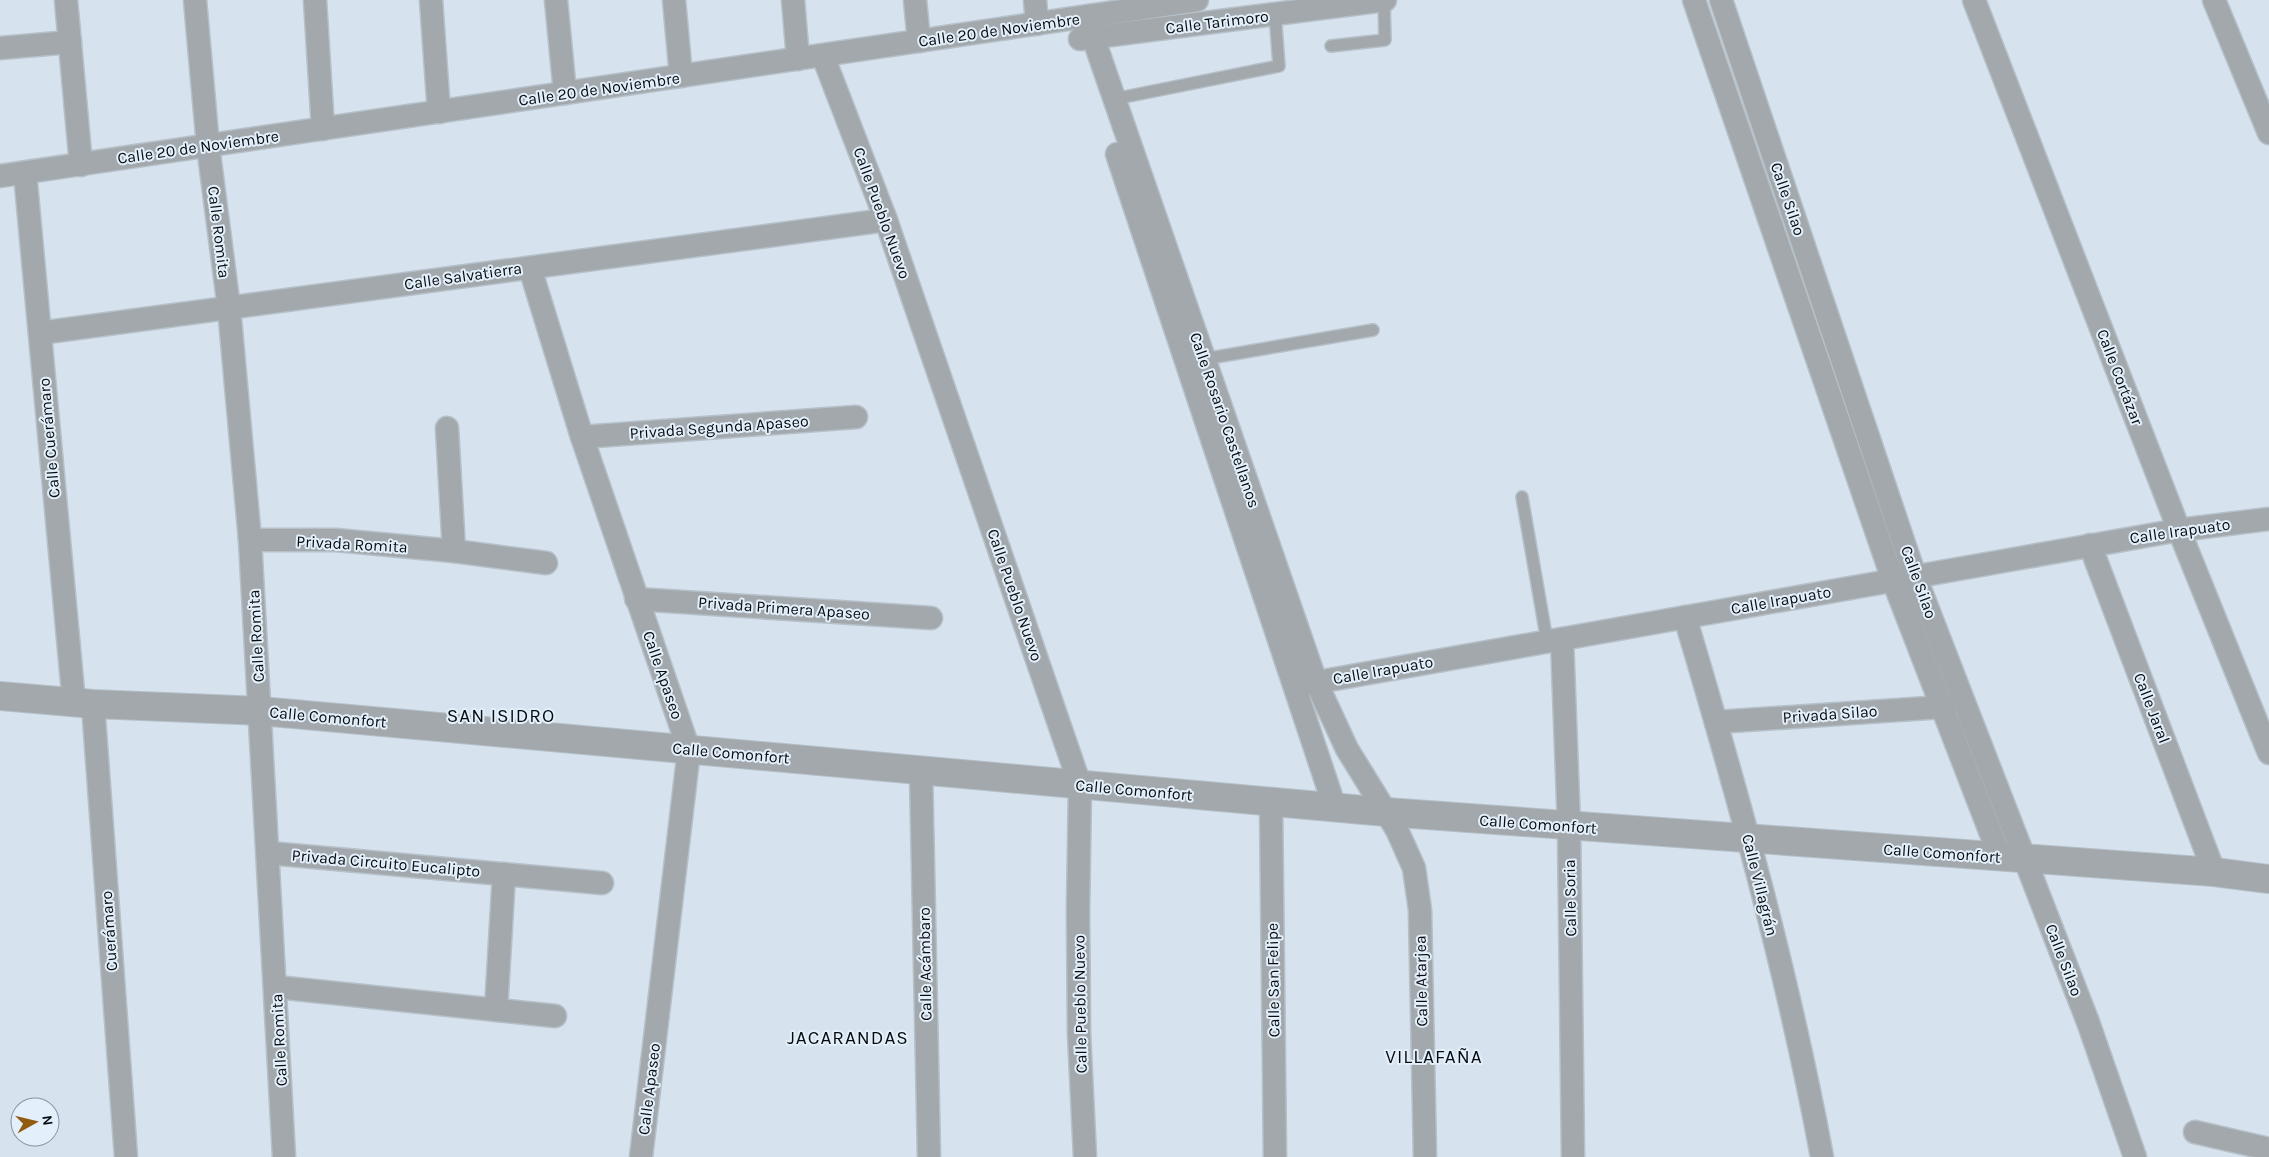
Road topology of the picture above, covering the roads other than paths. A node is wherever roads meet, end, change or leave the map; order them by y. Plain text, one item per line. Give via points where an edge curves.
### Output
1 (66, 0) edge
2 (182, 0) edge
3 (194, 0) edge
4 (315, 0) edge
5 (431, 0) edge
6 (556, 0) edge
7 (674, 0) edge
8 (793, 0) edge
9 (915, 0) edge
10 (1035, 0) edge
11 (1197, 0) edge
12 (1384, 0) edge
13 (1694, 0) edge
14 (1722, 0) edge
15 (1974, 0) edge
16 (2214, 0) edge
17 (1159, 3) edge
18 (1275, 7) edge
19 (1037, 24) junction
20 (1084, 28) junction
21 (919, 41) junction
22 (70, 42) junction
23 (1331, 46) dead end
24 (0, 48) edge
25 (823, 56) junction
26 (798, 59) junction
27 (681, 76) junction
28 (565, 93) junction
29 (1114, 99) junction
30 (439, 112) junction
31 (323, 129) junction
32 (2269, 133) edge
33 (201, 147) junction
34 (81, 164) junction
35 (25, 173) junction
36 (0, 176) edge
37 (886, 220) junction
38 (530, 268) junction
39 (229, 308) junction
40 (1373, 330) dead end
41 (40, 333) junction
42 (1204, 359) junction
43 (856, 417) dead end
44 (447, 428) dead end
45 (582, 437) junction
46 (1522, 497) dead end
47 (2269, 519) edge
48 (2179, 530) junction
49 (250, 540) junction
50 (2090, 546) junction
51 (454, 551) junction
52 (546, 563) dead end
53 (1915, 576) junction
54 (1893, 580) junction
55 (636, 599) junction
56 (1684, 617) junction
57 (931, 618) dead end
58 (1554, 640) junction
59 (1305, 684) junction
60 (0, 696) edge
61 (83, 703) junction
62 (1943, 706) junction
63 (260, 711) junction
64 (1716, 722) junction
65 (689, 750) junction
66 (2269, 753) edge
67 (921, 770) junction
68 (1080, 785) junction
69 (1271, 802) junction
70 (1335, 808) junction
71 (1386, 812) junction
72 (1569, 827) junction
73 (1749, 839) junction
74 (269, 853) junction
75 (2013, 858) junction
76 (2214, 872) junction
77 (504, 874) junction
78 (2269, 879) edge
79 (602, 883) dead end
80 (276, 987) junction
81 (496, 1010) junction
82 (555, 1016) dead end
83 (2195, 1132) dead end
84 (2269, 1150) edge
85 (126, 1157) edge
86 (284, 1157) edge
87 (640, 1157) edge
88 (929, 1157) edge
89 (1085, 1157) edge
90 (1275, 1157) edge
91 (1425, 1157) edge
92 (1573, 1157) edge
93 (1822, 1157) edge
94 (2135, 1157) edge

1 - 22 street
2 - 33 street
3 - 33 street
4 - 31 street
5 - 30 street
6 - 28 street
7 - 27 street
8 - 26 street
9 - 21 street
10 - 19 street
11 - 17 street, Calle 20 de Noviembre
12 - 18 street, Calle Tarimoro
12 - 23 lane via 1385,40
13 - 54 street, Calle Silao
14 - 53 street, Calle Silao
15 - 48 street, Calle Cortázar
16 - 32 street
17 - 20 street, Calle 20 de Noviembre
18 - 20 street, Calle Tarimoro
18 - 29 lane via 1279,66
19 - 20 street, Calle 20 de Noviembre
19 - 21 street, Calle 20 de Noviembre
20 - 29 street, Calle Rosario Castellanos
20 - 59 street, Calle Rosario Castellanos
21 - 25 street, Calle 20 de Noviembre
22 - 24 street
22 - 34 street
25 - 26 street, Calle 20 de Noviembre
25 - 37 street, Calle Pueblo Nuevo
26 - 27 street, Calle 20 de Noviembre
27 - 28 street, Calle 20 de Noviembre
28 - 30 street, Calle 20 de Noviembre
29 - 42 street, Calle Rosario Castellanos
30 - 31 street, Calle 20 de Noviembre
31 - 33 street, Calle 20 de Noviembre
33 - 34 street, Calle 20 de Noviembre
33 - 39 street, Calle Romita
34 - 35 street, Calle 20 de Noviembre
35 - 36 street, Calle 20 de Noviembre
35 - 41 street, Calle Cuerámaro
37 - 38 street, Calle Salvatierra
37 - 68 street, Calle Pueblo Nuevo
38 - 39 street, Calle Salvatierra
38 - 45 street, Calle Apaseo
39 - 41 street, Calle Salvatierra
39 - 49 street, Calle Romita
40 - 42 lane
41 - 61 street, Calle Cuerámaro
42 - 59 street, Calle Rosario Castellanos
43 - 45 street, Privada Segunda Apaseo
44 - 51 street
45 - 55 street, Calle Apaseo
46 - 58 lane
47 - 48 street, Calle Irapuato
48 - 50 street, Calle Irapuato
48 - 66 street, Calle Cortázar
49 - 51 street, Privada Romita via 336,540
49 - 63 street, Calle Romita
50 - 53 street, Calle Irapuato
50 - 76 street, Calle Jaral
51 - 52 street, Privada Romita
53 - 54 street, Calle Irapuato
53 - 75 street, Calle Silao
54 - 56 street, Calle Irapuato
54 - 62 street, Calle Silao
55 - 57 street, Privada Primera Apaseo
55 - 65 street, Calle Apaseo
56 - 58 street, Calle Irapuato
56 - 64 street, Calle Villagrán
58 - 59 street, Calle Irapuato
58 - 72 street, Calle Soria
59 - 70 street, Calle Rosario Castellanos
59 - 71 street, Calle Rosario Castellanos
60 - 61 street, Calle Comonfort
61 - 63 street, Calle Comonfort
61 - 85 street, Cuerámaro
62 - 64 street, Privada Silao
62 - 75 street, Calle Silao
63 - 65 street, Calle Comonfort
63 - 74 street, Calle Romita
64 - 73 street, Calle Villagrán
65 - 67 street, Calle Comonfort
65 - 87 street, Calle Apaseo
67 - 68 street, Calle Comonfort
67 - 88 street, Calle Acámbaro
68 - 69 street, Calle Comonfort
68 - 89 street, Calle Pueblo Nuevo via 1078,911
69 - 70 street, Calle Comonfort
69 - 90 street, Calle San Felipe
70 - 71 street, Calle Comonfort
71 - 72 street, Calle Comonfort
71 - 91 street, Calle Atarjea via 1407,848 1418,888
72 - 73 street, Calle Comonfort
72 - 92 street, Calle Soria
73 - 75 street, Calle Comonfort
73 - 93 street, Calle Villagrán via 1785,983
74 - 77 street, Privada Circuito Eucalipto
74 - 80 street, Calle Romita
75 - 76 street, Calle Comonfort
75 - 94 street, Calle Silao via 2088,1022
76 - 78 street, Calle Comonfort
77 - 79 street, Privada Circuito Eucalipto
77 - 81 street, Privada Circuito Eucalipto
80 - 81 street
80 - 86 street, Calle Romita
81 - 82 street
83 - 84 street

